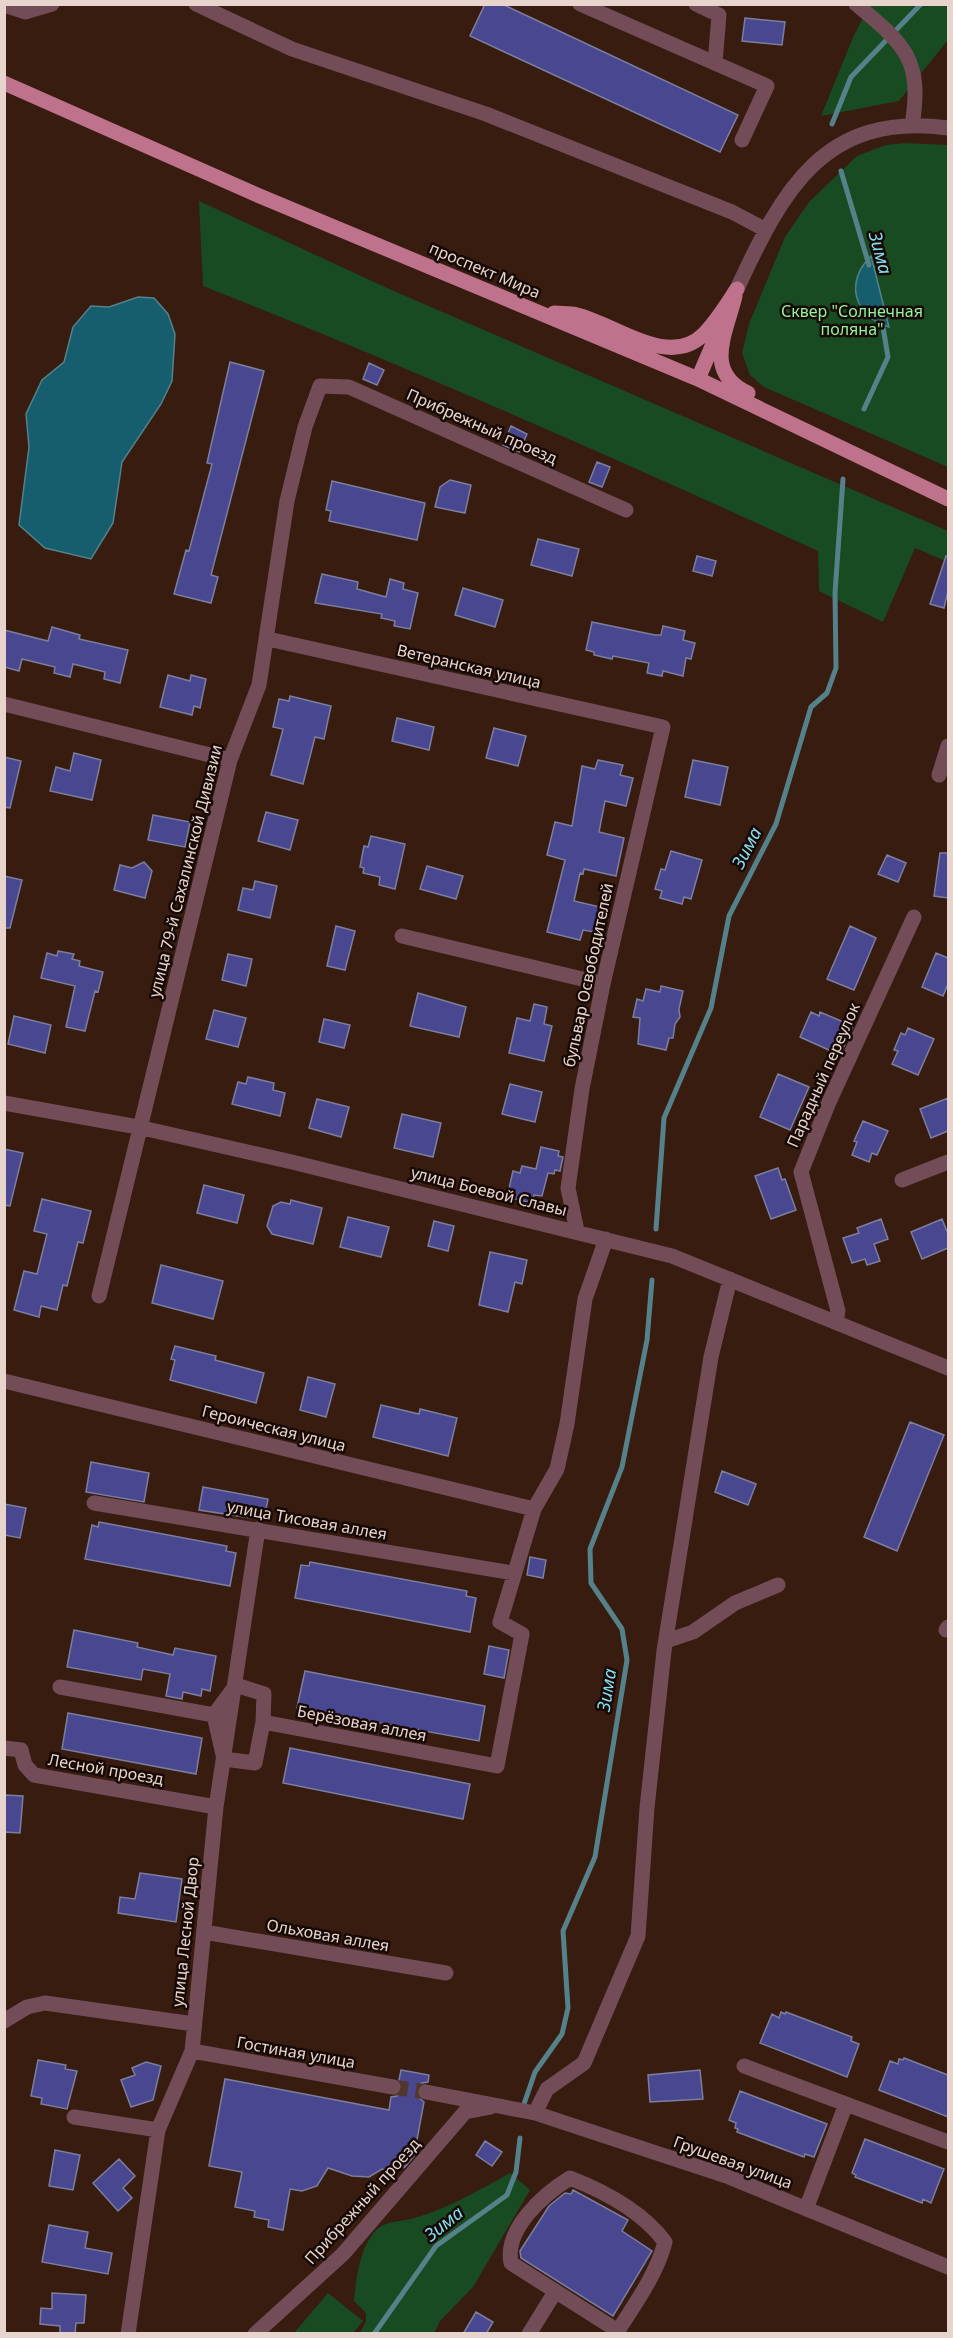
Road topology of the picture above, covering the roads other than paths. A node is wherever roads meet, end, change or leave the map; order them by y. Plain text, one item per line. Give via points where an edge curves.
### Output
1 (52, 4) edge
2 (196, 4) edge
3 (580, 4) edge
4 (696, 4) edge
5 (856, 4) edge
6 (4, 5) edge
7 (715, 63) junction
8 (4, 83) edge
9 (912, 125) junction
10 (948, 128) edge
11 (742, 140) dead end
12 (764, 229) junction
13 (737, 289) junction
14 (540, 312) junction
15 (698, 379) junction
16 (320, 386) joint
17 (819, 437) junction
18 (948, 499) edge
19 (626, 510) dead end
20 (268, 639) junction
21 (4, 704) edge
22 (663, 727) joint
23 (948, 746) edge
24 (230, 760) junction
25 (939, 775) dead end
26 (914, 917) dead end
27 (402, 936) dead end
28 (603, 984) junction
29 (4, 1102) edge
30 (138, 1127) junction
31 (948, 1162) edge
32 (902, 1180) dead end
33 (577, 1231) junction
34 (606, 1239) junction
35 (730, 1279) junction
36 (99, 1296) dead end
37 (836, 1322) junction
38 (948, 1368) edge
39 (4, 1381) edge
40 (94, 1503) dead end
41 (534, 1509) junction
42 (258, 1529) junction
43 (513, 1573) junction
44 (778, 1585) dead end
45 (666, 1641) junction
46 (236, 1685) junction
47 (60, 1687) dead end
48 (214, 1715) junction
49 (262, 1722) junction
50 (4, 1749) edge
51 (224, 1759) junction
52 (216, 1807) junction
53 (204, 1932) junction
54 (446, 1973) dead end
55 (4, 2021) edge
56 (194, 2024) junction
57 (192, 2051) junction
58 (744, 2066) dead end
59 (393, 2087) tunnel mouth
60 (426, 2092) tunnel mouth
61 (846, 2104) junction
62 (500, 2106) junction
63 (535, 2113) junction
64 (74, 2117) dead end
65 (158, 2130) junction
66 (948, 2142) edge
67 (806, 2209) junction
68 (948, 2267) edge
69 (555, 2292) junction
70 (617, 2332) edge
71 (128, 2334) edge
72 (255, 2334) edge
73 (529, 2334) edge

1 - 6 street via 25,12
2 - 12 street via 292,49 486,114 732,212
3 - 7 street
4 - 7 street via 719,15
5 - 9 street via 900,43 909,57 917,98
7 - 11 street via 767,86
8 - 14 main road, проспект Мира via 255,194
9 - 10 street
9 - 12 street via 868,133 816,161 781,201
12 - 13 street
13 - 14 main road via 702,336 671,347 655,347 577,315
13 - 15 main road
13 - 17 main road via 722,345 722,371 738,388 791,413
14 - 15 main road, проспект Мира
15 - 17 main road, проспект Мира
16 - 19 street, Прибрежный проезд via 349,387
16 - 20 street, улица 79-й Сахалинской Дивизии via 287,501
17 - 18 main road, проспект Мира
20 - 22 street, Ветеранская улица
20 - 24 street, улица 79-й Сахалинской Дивизии via 259,686
21 - 24 street
22 - 28 street, бульвар Освободителей
23 - 25 street
24 - 30 street, улица 79-й Сахалинской Дивизии
26 - 37 street, Парадный переулок via 801,1172 838,1311
27 - 28 street
28 - 33 street, бульвар Освободителей via 568,1188
29 - 30 street, улица Боевой Славы
30 - 33 street, улица Боевой Славы
30 - 36 street, улица 79-й Сахалинской Дивизии
31 - 32 street
33 - 34 street, улица Боевой Славы
34 - 35 street, улица Боевой Славы via 672,1256
34 - 41 street via 585,1299 557,1469
35 - 37 street, улица Боевой Славы
35 - 45 street via 711,1357
37 - 38 street, улица Боевой Славы
39 - 41 street, Героическая улица
40 - 42 street, улица Тисовая аллея
41 - 43 street
42 - 43 street, улица Тисовая аллея
42 - 46 street, улица Лесной Двор
43 - 49 street, Берёзовая аллея via 500,1622 522,1634 497,1766
44 - 45 street via 735,1603 693,1632
45 - 63 street via 647,1808 638,1936 584,2063 547,2089
46 - 48 street
46 - 49 street via 264,1694
46 - 51 street, улица Лесной Двор
47 - 48 street
48 - 51 street
49 - 51 street via 255,1763
50 - 52 street, Лесной проезд via 21,1750 25,1765 34,1775
51 - 52 street, улица Лесной Двор
52 - 53 street, улица Лесной Двор
53 - 54 street, Ольховая аллея
53 - 56 street, улица Лесной Двор
55 - 56 street via 27,2007 45,2003
56 - 57 street, улица Лесной Двор
57 - 59 street, Гостиная улица
57 - 65 street, улица Лесной Двор
58 - 61 street
60 - 62 street
61 - 66 street
61 - 67 street
62 - 63 street, Грушевая улица
62 - 72 street, Прибрежный проезд via 465,2112 343,2254
63 - 67 street, Грушевая улица via 729,2177
64 - 65 street
65 - 71 street, улица Лесной Двор
67 - 68 street, Грушевая улица
69 - 70 street
69 - 70 street via 511,2263 509,2249 534,2206 570,2178 596,2188 651,2223 665,2242 655,2269
69 - 73 street

